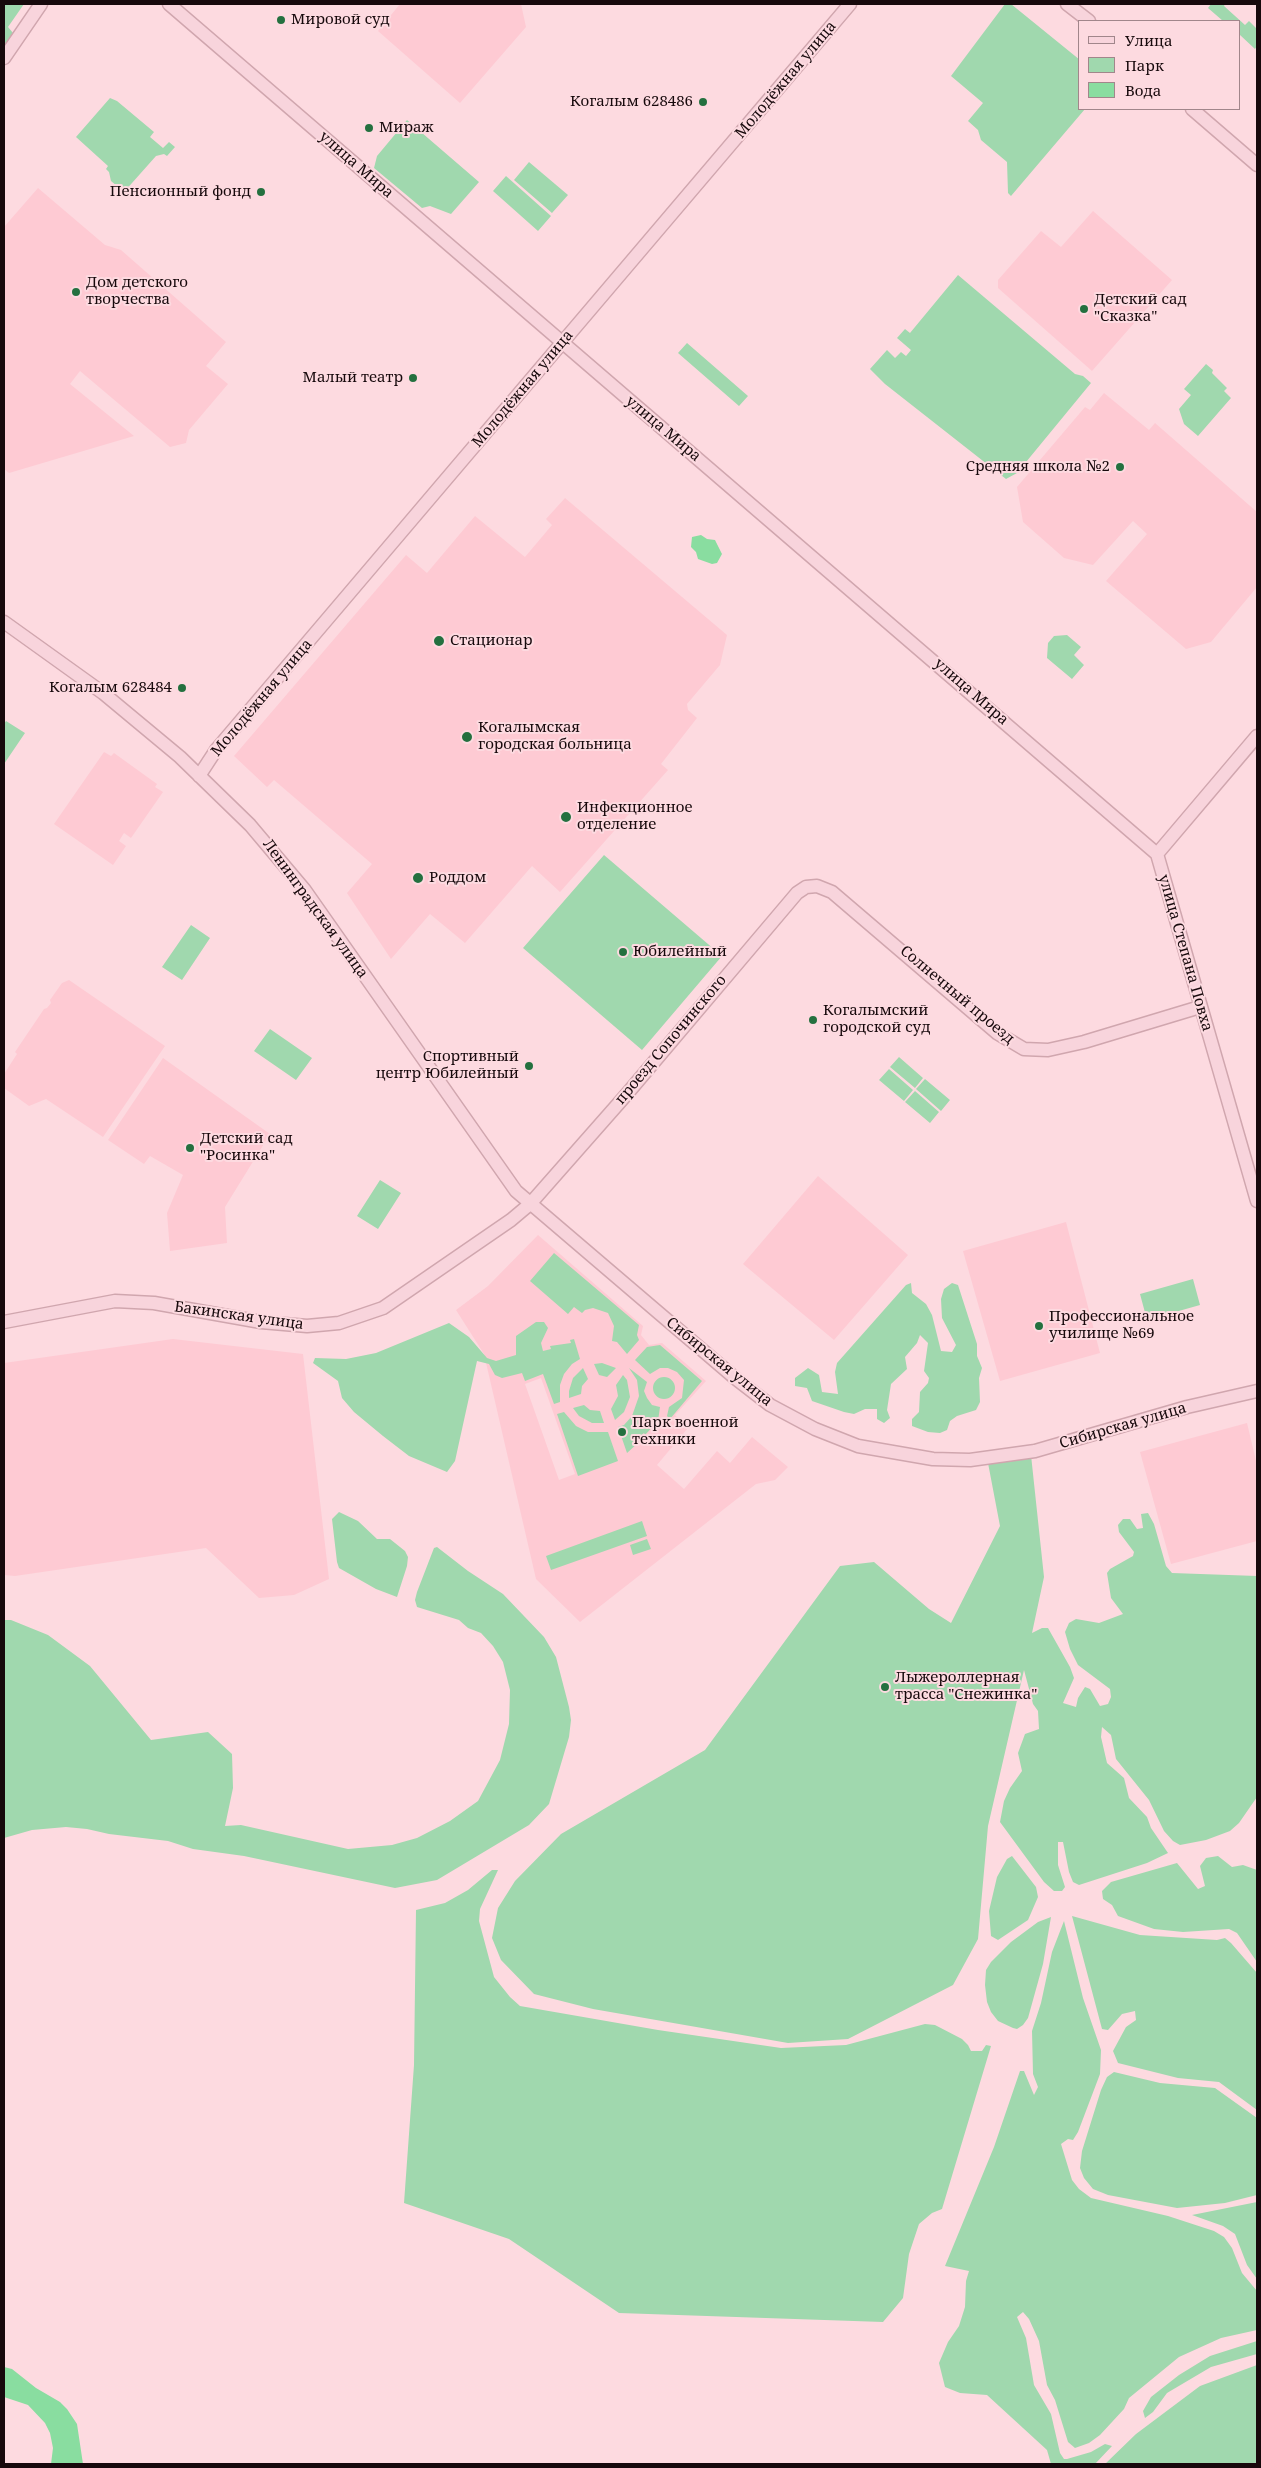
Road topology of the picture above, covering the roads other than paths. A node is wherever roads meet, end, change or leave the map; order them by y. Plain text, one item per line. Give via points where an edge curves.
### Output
1 (41, 4) edge
2 (169, 4) edge
3 (850, 4) edge
4 (1067, 4) edge
5 (1088, 20) edge
6 (4, 58) edge
7 (1193, 110) edge
8 (1257, 165) edge
9 (562, 342) junction
10 (4, 622) edge
11 (1257, 736) edge
12 (199, 776) junction
13 (1157, 854) junction
14 (817, 886) joint
15 (1200, 1007) junction
16 (1257, 1201) edge
17 (530, 1204) junction
18 (4, 1322) edge
19 (1257, 1384) edge
20 (1257, 1391) edge
21 (1202, 1403) junction

1 - 6 street
2 - 9 street, улица Мира
3 - 9 street, Молодёжная улица
4 - 5 street
7 - 8 street
9 - 12 street, Молодёжная улица via 216,750
9 - 13 street, улица Мира
10 - 12 street, Ленинградская улица via 95,686
11 - 13 street, улица Степана Повха
12 - 17 street, Ленинградская улица via 287,866 501,1172
13 - 15 street, улица Степана Повха
14 - 15 street, Солнечный проезд via 826,888 842,900 997,1032 1024,1049 1048,1050 1084,1042
14 - 17 street, проезд Сопочинского via 806,887 797,893
15 - 16 street, улица Степана Повха
17 - 18 street, Бакинская улица via 398,1300 368,1315 340,1323 280,1324 128,1301 86,1305
17 - 21 street, Сибирская улица via 750,1391 793,1419 849,1443 933,1460 987,1459 1035,1451
19 - 21 street, Сибирская улица
20 - 21 street, Сибирская улица

